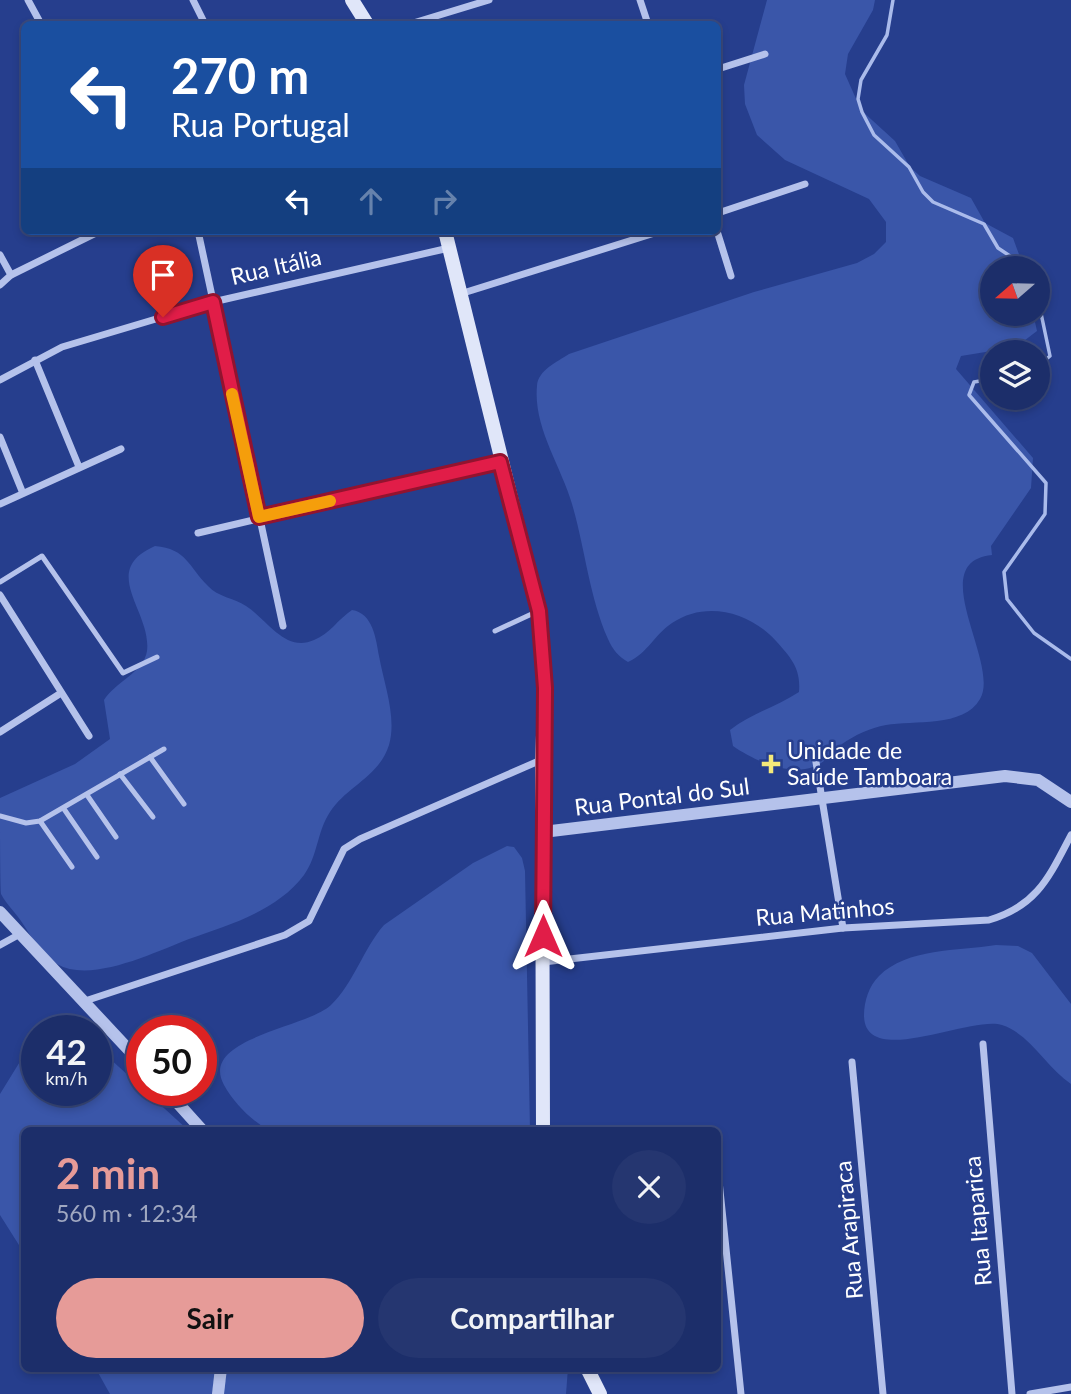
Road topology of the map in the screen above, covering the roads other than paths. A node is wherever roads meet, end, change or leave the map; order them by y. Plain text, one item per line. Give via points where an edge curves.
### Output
1 (28, 0) edge
2 (193, 0) edge
3 (352, 0) edge
4 (489, 0) edge
5 (640, 0) edge
6 (39, 21) edge
7 (204, 21) edge
8 (365, 21) edge
9 (420, 21) edge
10 (647, 21) edge
11 (765, 54) dead end
12 (721, 68) edge
13 (804, 184) dead end
14 (721, 212) edge
15 (92, 235) edge
16 (199, 235) edge
17 (445, 235) edge
18 (648, 235) edge
19 (718, 235) edge
20 (449, 248) junction
21 (0, 255) edge
22 (11, 275) junction
23 (732, 276) dead end
24 (0, 285) edge
25 (460, 294) junction
26 (213, 302) junction
27 (35, 360) junction
28 (0, 380) edge
29 (0, 437) edge
30 (121, 449) dead end
31 (500, 462) junction
32 (79, 467) junction
33 (22, 491) junction
34 (0, 504) edge
35 (259, 517) junction
36 (198, 533) dead end
37 (0, 582) edge
38 (0, 595) edge
39 (9, 609) junction
40 (539, 611) junction
41 (0, 615) edge
42 (284, 626) dead end
43 (495, 631) dead end
44 (157, 657) dead end
45 (61, 693) junction
46 (0, 732) edge
47 (89, 736) dead end
48 (164, 749) dead end
49 (814, 750) dead end
50 (150, 757) junction
51 (542, 759) junction
52 (120, 774) junction
53 (87, 794) junction
54 (824, 798) junction
55 (1071, 802) edge
56 (184, 804) dead end
57 (64, 809) junction
58 (0, 816) edge
59 (153, 817) dead end
60 (40, 821) junction
61 (543, 832) junction
62 (1071, 835) edge
63 (116, 836) dead end
64 (97, 857) dead end
65 (72, 867) dead end
66 (0, 912) edge
67 (844, 928) junction
68 (20, 934) junction
69 (0, 945) edge
70 (542, 962) junction
71 (85, 1001) junction
72 (983, 1044) dead end
73 (126, 1046) edge
74 (852, 1062) dead end
75 (180, 1106) edge
76 (199, 1127) edge
77 (542, 1127) edge
78 (721, 1200) edge
79 (220, 1372) edge
80 (591, 1381) edge
81 (1071, 1387) edge
82 (218, 1394) edge
83 (600, 1394) edge
84 (741, 1394) edge
85 (883, 1394) edge
86 (1012, 1394) edge
87 (1030, 1394) edge

1 - 6 street
2 - 7 street
3 - 8 main road
4 - 9 street
5 - 10 street
11 - 12 street
13 - 14 street
15 - 22 street
16 - 26 street
17 - 20 main road
18 - 25 street
19 - 23 street
20 - 25 main road
20 - 26 street, Rua Itália
21 - 22 street
22 - 24 street
25 - 31 main road
26 - 27 street, Rua Itália via 62,347
26 - 35 street
27 - 28 street, Rua Itália
27 - 32 street
29 - 33 street
30 - 32 street
31 - 35 street
31 - 40 main road
32 - 33 street
33 - 34 street
35 - 36 street
35 - 42 street
37 - 44 lane via 42,556 123,673
38 - 39 street
39 - 41 street
39 - 45 street
40 - 43 lane
40 - 51 main road via 545,688
45 - 46 street
45 - 47 street
48 - 50 lane
49 - 54 street
50 - 52 lane
50 - 56 lane
51 - 61 main road
51 - 71 street via 344,849 309,920 285,935
52 - 53 lane
52 - 59 lane
53 - 57 lane
53 - 63 lane
54 - 55 street, Rua Pontal do Sul via 1005,776 1038,780
54 - 61 street, Rua Pontal do Sul
54 - 67 street
57 - 60 lane
57 - 64 lane
58 - 60 lane via 26,823
60 - 65 lane
61 - 70 main road
62 - 67 street, Rua Matinhos via 1050,876 1012,914 989,920
66 - 68 street
67 - 70 street, Rua Matinhos
68 - 69 street
68 - 71 street
70 - 77 main road
71 - 73 street
72 - 86 street, Rua Itaparica
74 - 85 street, Rua Arapiraca
75 - 76 street
78 - 84 street
79 - 82 street
80 - 83 main road
81 - 87 street

